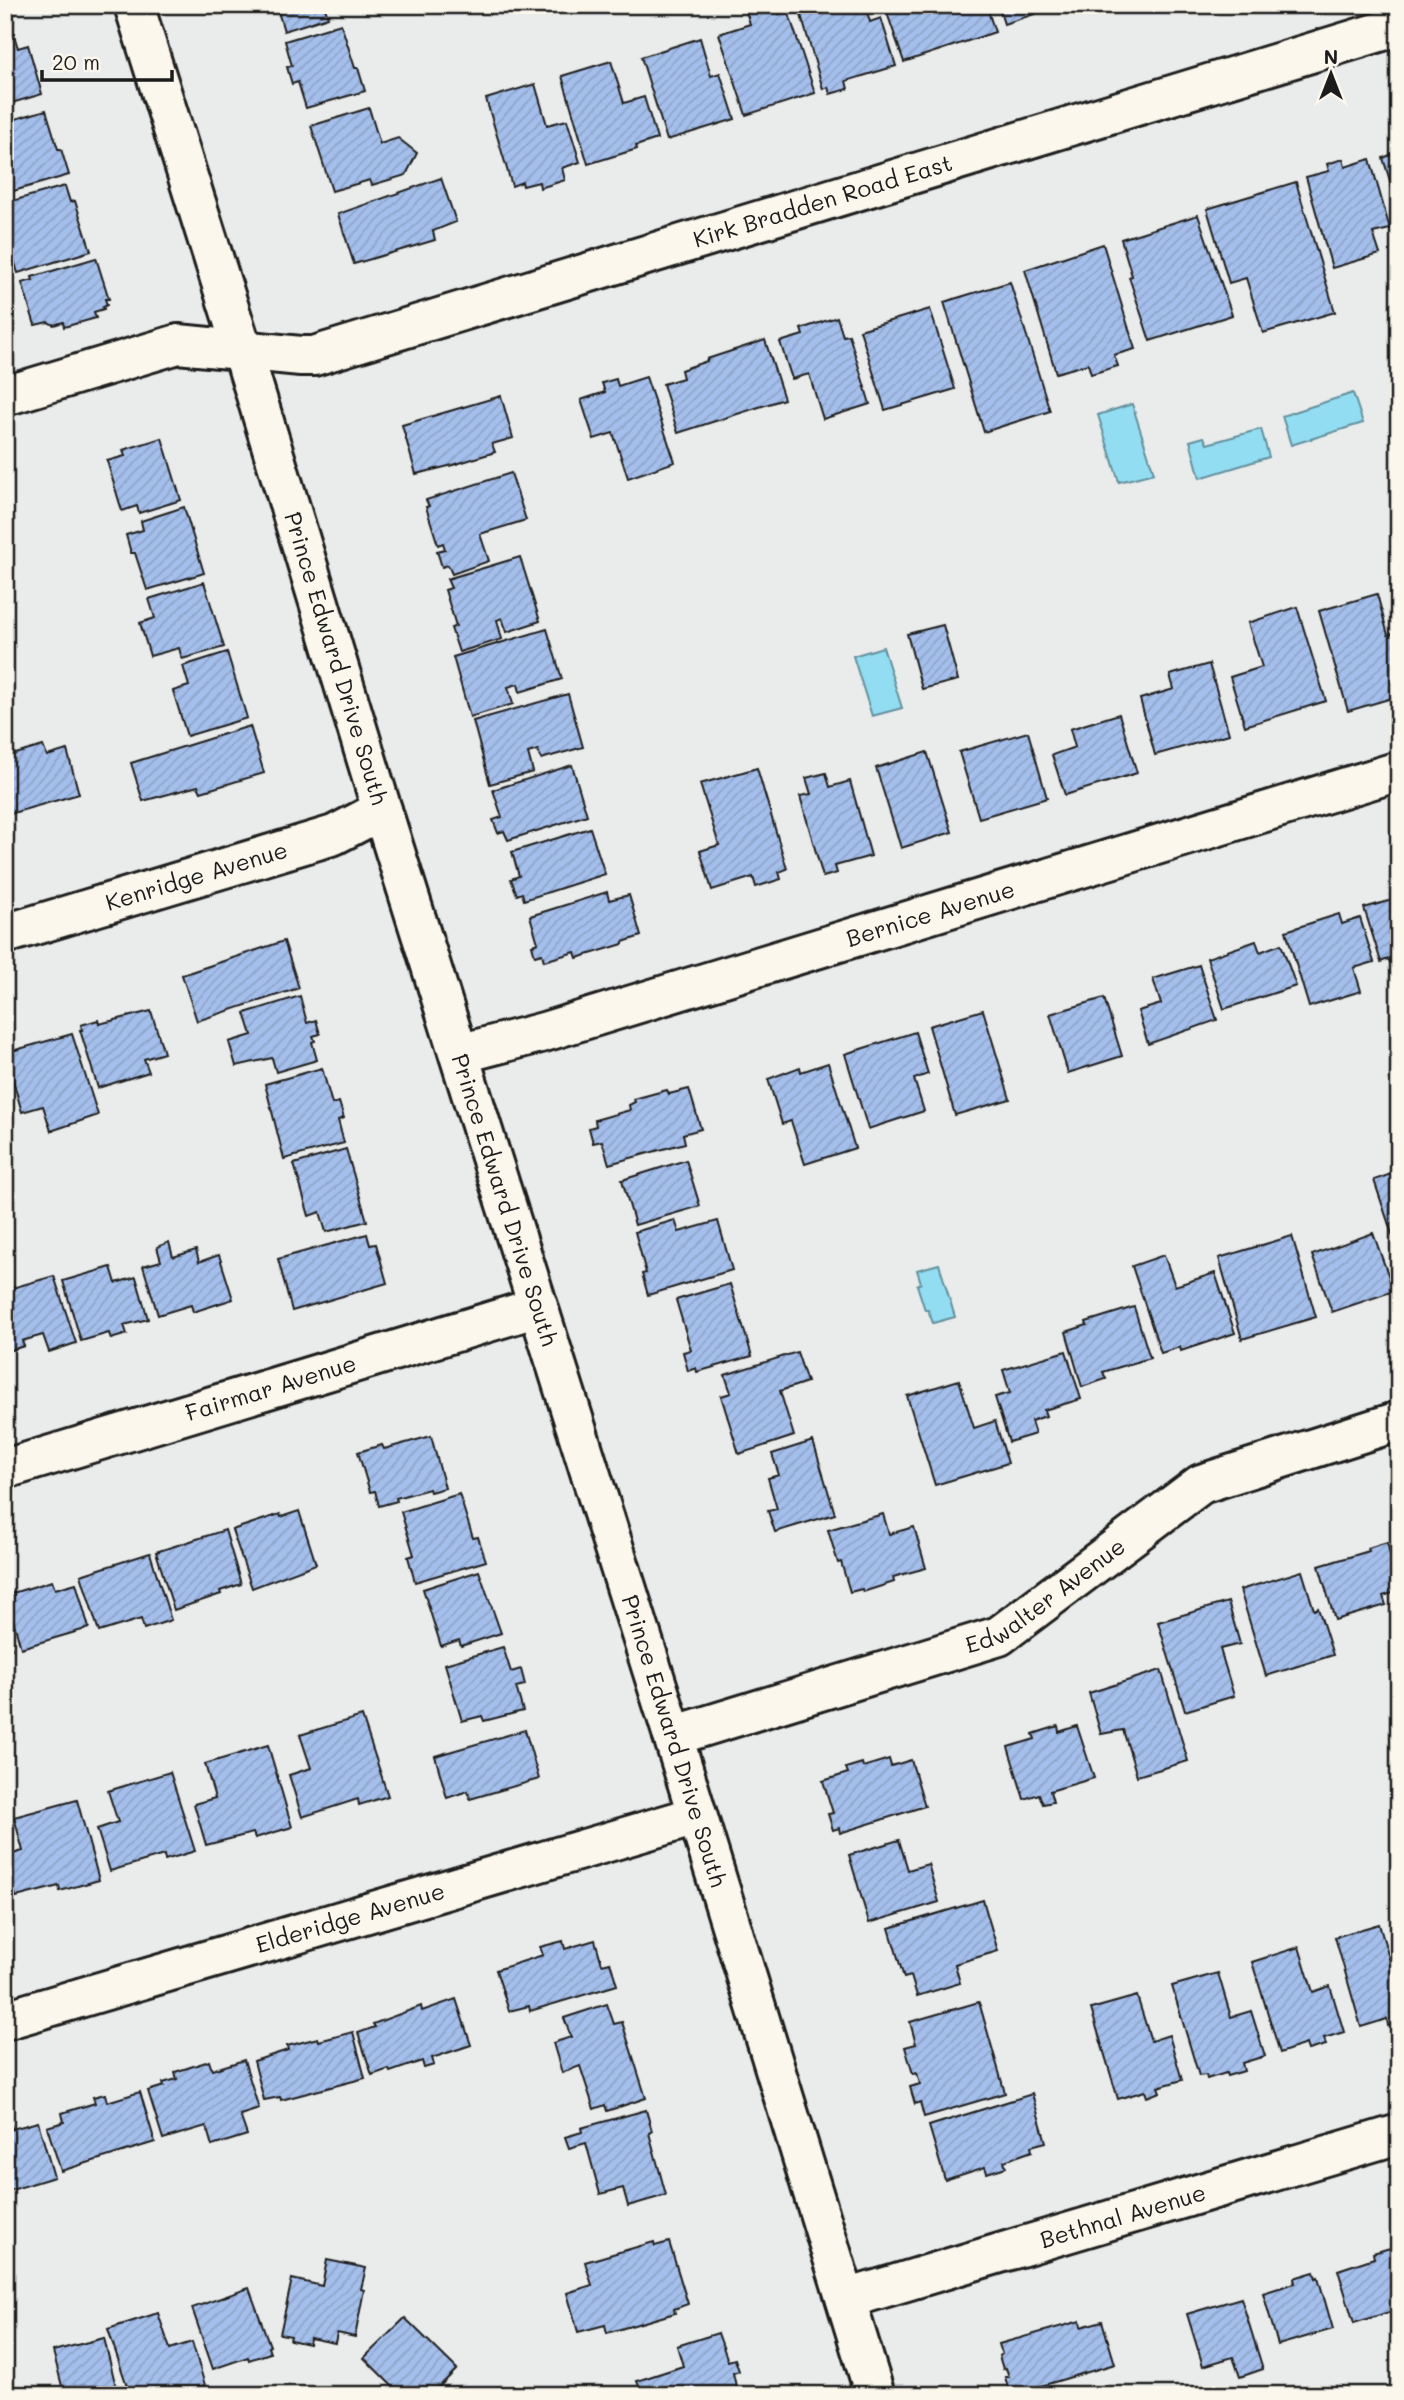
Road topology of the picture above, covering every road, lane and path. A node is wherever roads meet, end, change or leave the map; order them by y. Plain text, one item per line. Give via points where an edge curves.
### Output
1 (134, 5) edge
2 (1399, 26) edge
3 (243, 349) junction
4 (5, 396) edge
5 (1399, 771) edge
6 (382, 810) junction
7 (5, 934) edge
8 (459, 1054) junction
9 (538, 1307) junction
10 (1399, 1421) edge
11 (5, 1469) edge
12 (673, 1736) junction
13 (696, 1816) junction
14 (5, 2020) edge
15 (1399, 2134) edge
16 (846, 2299) junction
17 (875, 2395) edge

1 - 3 street, Prince Edward Drive South
2 - 3 street, Kirk Bradden Road East via 314,356
3 - 4 street, Kirk Bradden Road East via 177,344
3 - 6 street, Prince Edward Drive South
5 - 8 street, Bernice Avenue
6 - 7 street, Kenridge Avenue via 334,835
6 - 8 street, Prince Edward Drive South
8 - 9 street, Prince Edward Drive South
9 - 11 street, Fairmar Avenue
9 - 12 street, Prince Edward Drive South
10 - 12 street, Edwalter Avenue via 1201,1484 999,1636
12 - 13 street, Prince Edward Drive South
13 - 14 street, Elderidge Avenue
13 - 16 street, Prince Edward Drive South
15 - 16 street, Bethnal Avenue
16 - 17 street, Prince Edward Drive South

